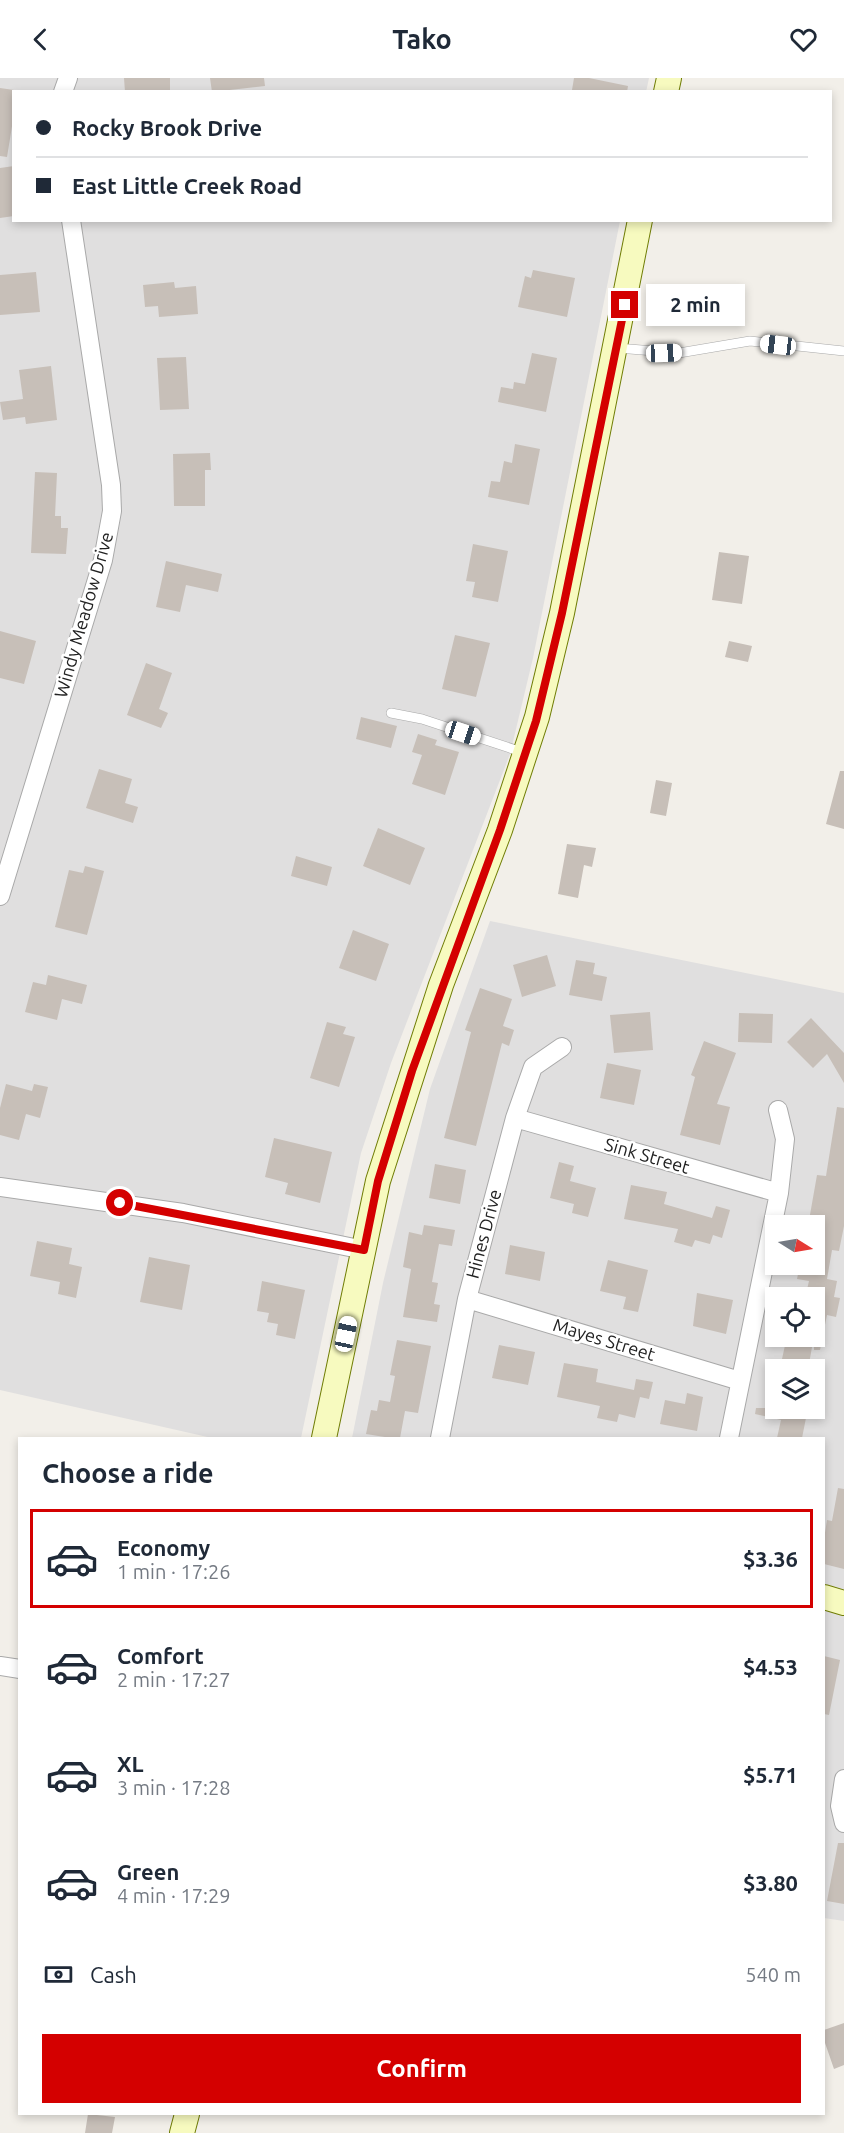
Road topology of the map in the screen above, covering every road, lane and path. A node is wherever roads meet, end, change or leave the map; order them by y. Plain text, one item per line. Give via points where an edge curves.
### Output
1 (71, 222) edge
2 (640, 222) edge
3 (617, 348) junction
4 (844, 351) edge
5 (391, 713) dead end
6 (525, 753) junction
7 (0, 896) edge
8 (562, 1047) dead end
9 (778, 1110) dead end
10 (515, 1118) junction
11 (0, 1187) edge
12 (779, 1193) junction
13 (364, 1250) junction
14 (467, 1299) junction
15 (740, 1381) junction
16 (324, 1437) edge
17 (440, 1437) edge
18 (729, 1437) edge
19 (825, 1597) edge
20 (844, 1603) edge
21 (0, 1666) edge
22 (18, 1669) edge
23 (844, 1779) edge
24 (844, 1823) edge
25 (187, 2115) edge
26 (182, 2133) edge

1 - 7 street, Windy Meadow Drive via 112,512 104,560
2 - 3 street
3 - 4 lane via 679,353 750,342
3 - 6 street via 562,613
5 - 6 lane via 422,719
6 - 13 street via 412,1071 378,1181
8 - 10 street, Hines Drive via 533,1066
9 - 12 street via 785,1139
10 - 12 street, Sink Street
10 - 14 street, Hines Drive
11 - 13 street via 183,1213
12 - 15 street
13 - 16 street
14 - 15 street, Mayes Street
14 - 17 street, Hines Drive
15 - 18 street
19 - 20 street
21 - 22 street
23 - 24 street via 840,1806
25 - 26 street

